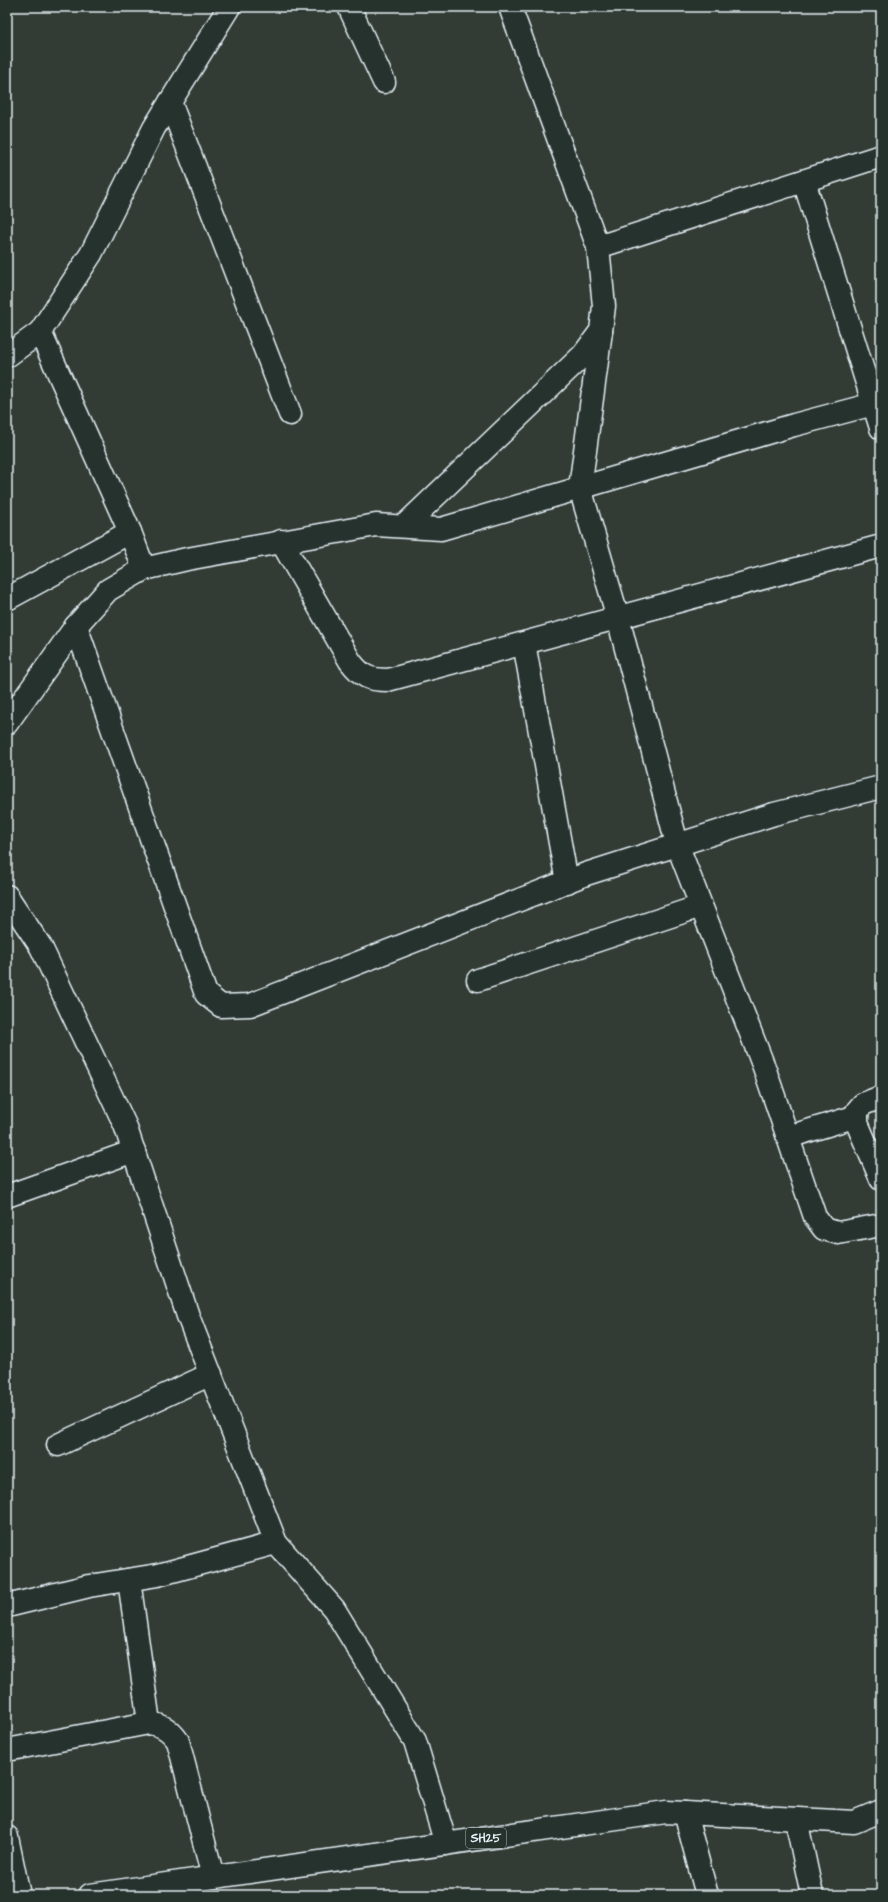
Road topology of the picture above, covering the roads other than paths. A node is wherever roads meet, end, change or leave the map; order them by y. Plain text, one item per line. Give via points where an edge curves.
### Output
1 (229, 7) edge
2 (349, 7) edge
3 (510, 7) edge
4 (384, 82) dead end
5 (170, 102) junction
6 (881, 156) edge
7 (804, 181) junction
8 (598, 247) junction
9 (601, 331) junction
10 (40, 332) junction
11 (7, 356) edge
12 (878, 403) edge
13 (290, 414) dead end
14 (881, 428) edge
15 (580, 488) junction
16 (404, 526) junction
17 (130, 532) junction
18 (281, 542) junction
19 (881, 546) edge
20 (144, 569) junction
21 (7, 599) edge
22 (618, 618) junction
23 (76, 626) junction
24 (524, 643) junction
25 (7, 723) edge
26 (881, 787) edge
27 (677, 844) junction
28 (567, 882) junction
29 (7, 896) edge
30 (702, 906) junction
31 (478, 980) dead end
32 (881, 1097) edge
33 (857, 1116) junction
34 (788, 1137) junction
35 (134, 1151) junction
36 (881, 1180) edge
37 (7, 1196) edge
38 (881, 1225) edge
39 (211, 1374) junction
40 (58, 1445) dead end
41 (276, 1543) junction
42 (129, 1580) junction
43 (7, 1606) edge
44 (149, 1723) junction
45 (7, 1750) edge
46 (881, 1811) edge
47 (685, 1813) junction
48 (796, 1819) junction
49 (7, 1837) edge
50 (446, 1844) junction
51 (214, 1877) junction
52 (20, 1895) edge
53 (90, 1895) edge
54 (707, 1895) edge
55 (812, 1895) edge

1 - 5 street
2 - 4 street
3 - 8 street
5 - 10 street via 154,128 91,254
5 - 13 street
6 - 7 street
7 - 8 street
7 - 12 street
8 - 9 street via 604,306
9 - 15 street
9 - 16 street via 583,355
10 - 11 street
10 - 17 street
12 - 14 street
12 - 15 street
15 - 16 street via 441,529
15 - 22 street
16 - 18 street via 376,525
17 - 20 street
17 - 21 street
18 - 20 street
18 - 24 street via 350,661 359,672 373,680 388,680
19 - 22 street
20 - 23 street via 108,590
22 - 24 street
22 - 27 street
23 - 25 street
23 - 28 street via 206,994 221,1006 250,1005
24 - 28 street
26 - 27 street via 774,814
27 - 28 street
27 - 30 street
29 - 35 street via 41,947 125,1126
30 - 31 street
30 - 34 street
32 - 33 street via 863,1104 857,1110
33 - 34 street
33 - 36 street via 857,1122
34 - 38 street via 815,1217 824,1229 838,1233
35 - 37 street
35 - 39 street via 188,1316
39 - 40 street
39 - 41 street
41 - 42 street via 158,1575
41 - 50 street via 334,1609 415,1741
42 - 43 street via 89,1586
42 - 44 street
44 - 45 street
44 - 51 street via 161,1724 171,1731 178,1741
46 - 48 street, SH25 via 854,1822
47 - 48 street, SH25
47 - 50 street, SH25 via 666,1812
47 - 54 street
48 - 55 street
49 - 52 street
50 - 51 street, SH25
51 - 53 street, SH25

